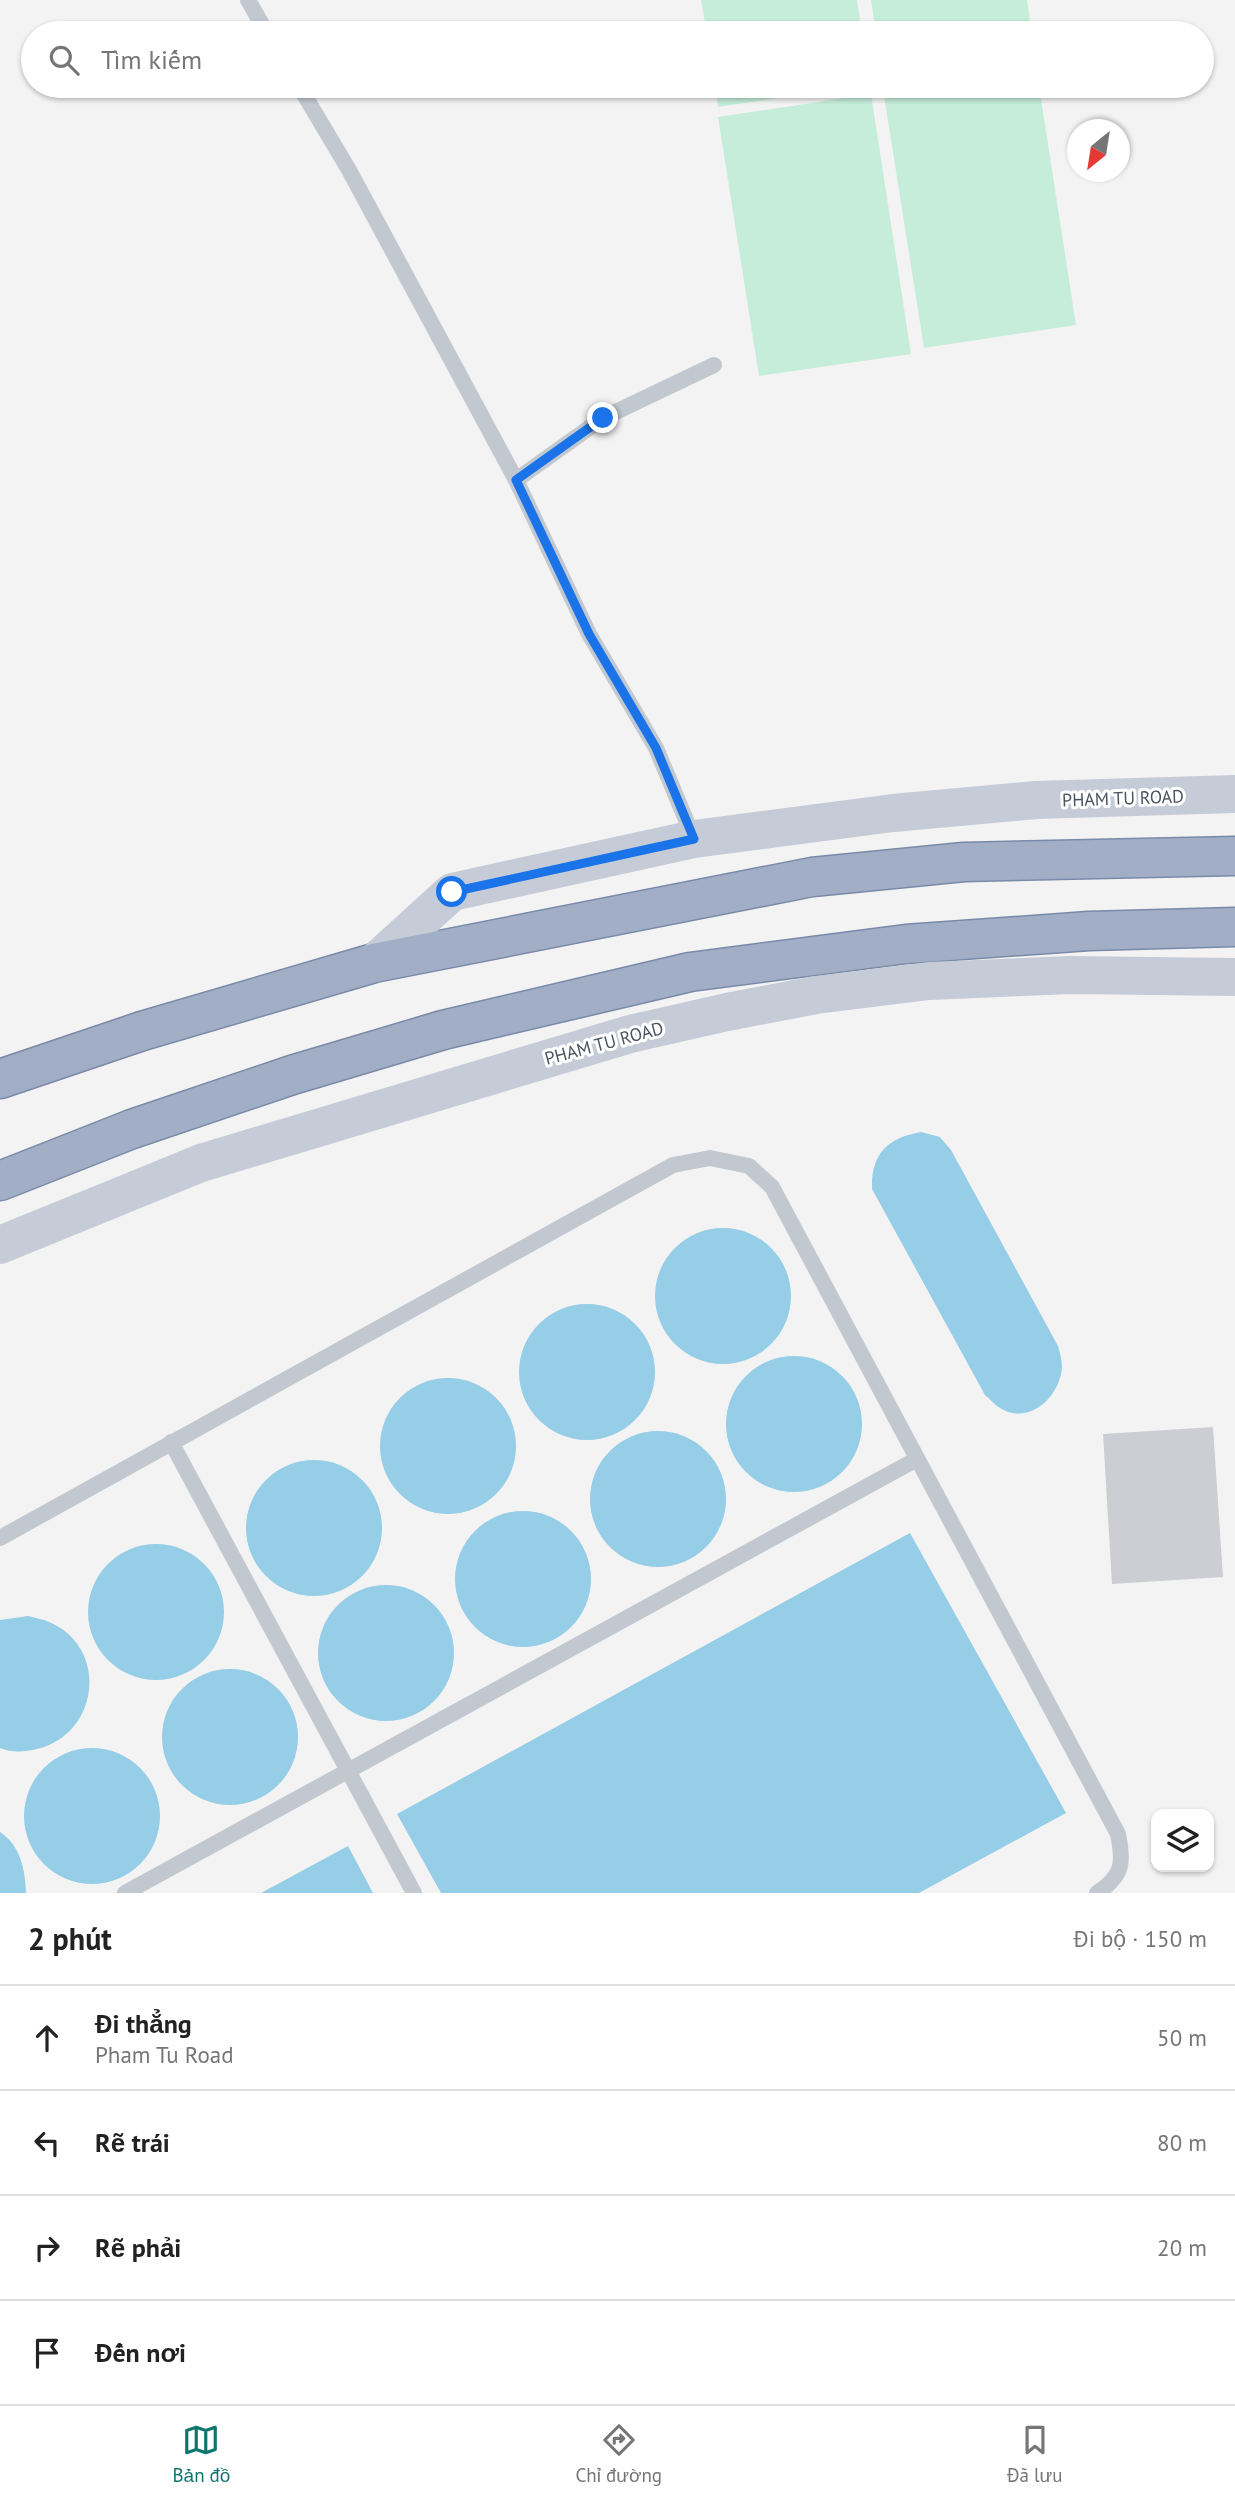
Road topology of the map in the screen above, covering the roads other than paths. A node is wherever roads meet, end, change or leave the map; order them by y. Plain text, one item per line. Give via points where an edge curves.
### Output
1 (248, 0) edge
2 (260, 21) edge
3 (306, 98) edge
4 (714, 365) dead end
5 (516, 480) junction
6 (1235, 794) edge
7 (694, 839) junction
8 (1235, 856) edge
9 (1235, 927) edge
10 (374, 963) junction
11 (718, 969) junction
12 (1235, 976) edge
13 (727, 1012) junction
14 (0, 1079) edge
15 (0, 1181) edge
16 (0, 1245) edge
17 (171, 1442) junction
18 (918, 1459) junction
19 (0, 1538) edge
20 (348, 1771) junction
21 (125, 1893) edge
22 (414, 1893) edge
23 (1097, 1893) edge

1 - 2 lane
3 - 5 lane
4 - 5 lane via 603,418
5 - 7 lane via 589,634 656,748
6 - 7 main road, PHAM TU ROAD via 1036,800
7 - 10 main road, PHAM TU ROAD via 452,892
8 - 10 highway, PHAM TU ROAD via 964,862 812,877
9 - 11 highway via 1089,931 906,944
10 - 14 highway, PHAM TU ROAD via 142,1031
11 - 13 main road
11 - 15 highway via 443,1030 163,1118
12 - 13 main road, PHAM TU ROAD via 1071,975 929,981
13 - 16 main road, PHAM TU ROAD via 630,1034 201,1163
17 - 18 lane via 636,1185 673,1166 710,1158 749,1166 772,1187
17 - 19 lane
17 - 20 lane
18 - 20 lane
18 - 23 lane via 1118,1834 1123,1858 1116,1876
20 - 21 lane
20 - 22 lane

